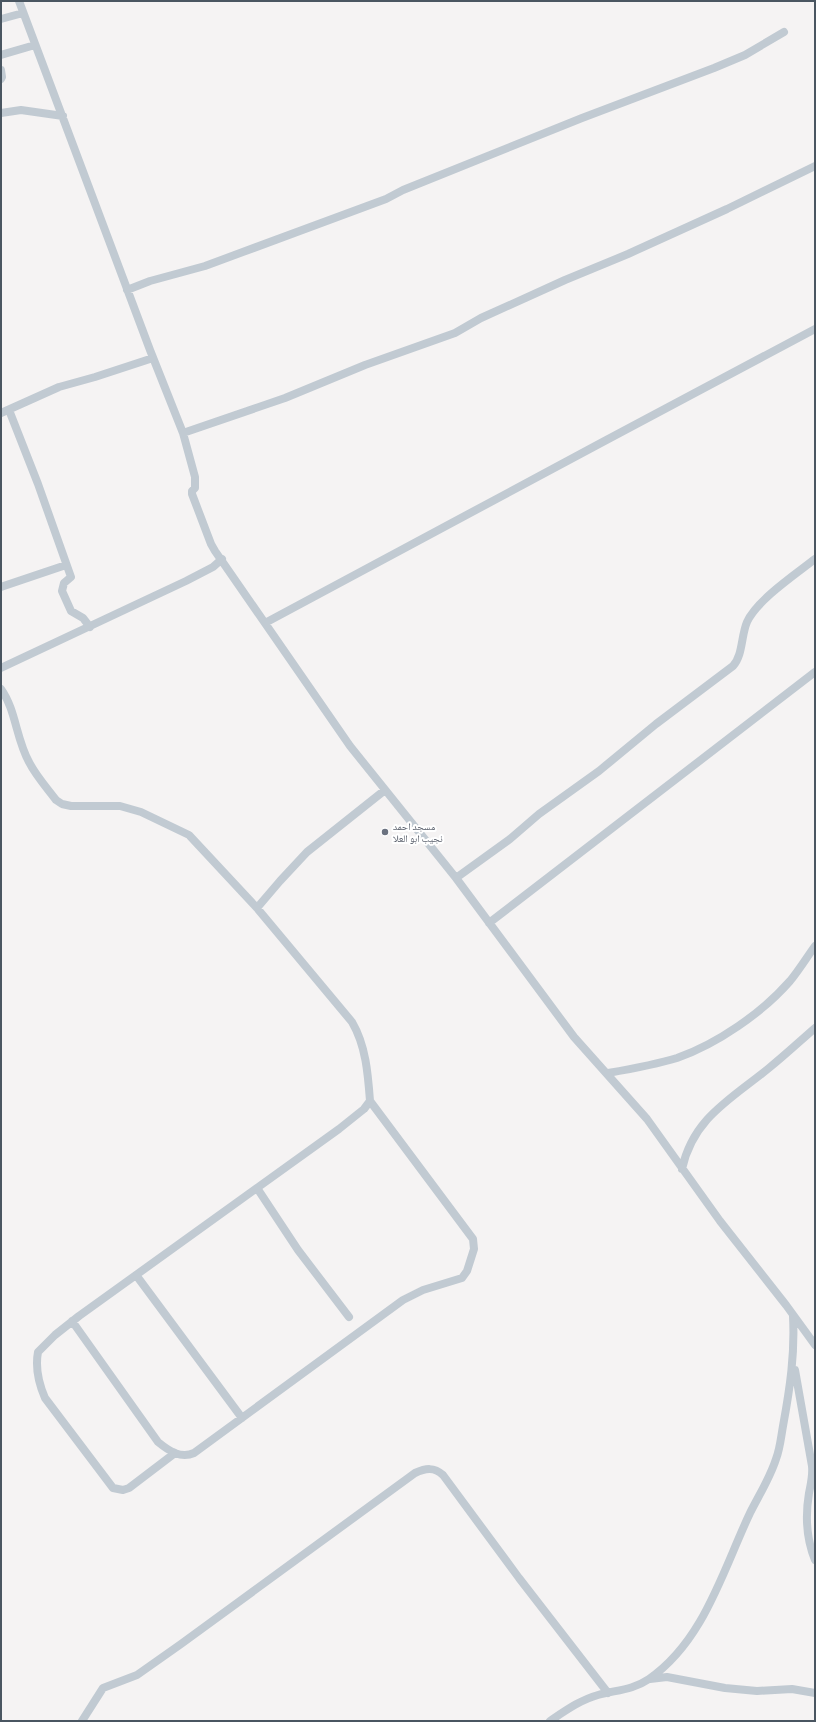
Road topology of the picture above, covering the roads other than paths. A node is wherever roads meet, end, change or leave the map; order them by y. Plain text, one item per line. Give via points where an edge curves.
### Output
1 (18, 1) edge
2 (23, 13) junction
3 (1, 19) edge
4 (784, 32) dead end
5 (35, 45) junction
6 (1, 55) edge
7 (1, 70) edge
8 (1, 79) edge
9 (1, 113) edge
10 (63, 116) junction
11 (815, 166) edge
12 (127, 290) junction
13 (815, 329) edge
14 (153, 358) junction
15 (5, 412) edge
16 (183, 433) junction
17 (222, 558) junction
18 (815, 559) edge
19 (66, 565) junction
20 (1, 587) edge
21 (265, 623) junction
22 (90, 627) junction
23 (1, 669) edge
24 (815, 672) edge
25 (1, 689) edge
26 (385, 790) junction
27 (456, 878) junction
28 (257, 908) junction
29 (489, 923) junction
30 (815, 946) edge
31 (815, 1028) edge
32 (608, 1073) junction
33 (370, 1101) junction
34 (682, 1169) junction
35 (256, 1188) junction
36 (136, 1275) junction
37 (793, 1316) junction
38 (349, 1317) dead end
39 (72, 1322) junction
40 (815, 1346) edge
41 (793, 1361) junction
42 (242, 1418) junction
43 (175, 1454) junction
44 (815, 1560) edge
45 (649, 1679) junction
46 (608, 1693) junction
47 (815, 1693) edge
48 (82, 1721) edge
49 (550, 1721) edge

1 - 2 street
2 - 3 street
2 - 5 street
4 - 12 street via 745,55 571,122 386,199 205,266
5 - 6 street
5 - 10 street
7 - 8 street
9 - 10 street via 21,110
10 - 12 street
11 - 16 street via 720,213 481,318 455,333 365,365 286,398
12 - 14 street
13 - 21 street
14 - 15 street via 59,386
14 - 16 street
15 - 19 street via 38,484
16 - 17 street via 195,477 192,494 211,544
17 - 21 street
17 - 22 street via 213,567
18 - 27 street via 753,612 747,622 738,658 733,666
19 - 20 street
19 - 22 street via 71,577 64,583 62,591 71,611 83,618
21 - 26 street via 350,746
22 - 23 street
24 - 29 street
25 - 28 street via 8,699 28,762 56,800 71,806 120,806 141,812 189,834
26 - 27 street
26 - 28 street via 307,852
27 - 29 street
28 - 33 street via 352,1022 364,1049
29 - 32 street via 574,1037
30 - 32 street via 790,980 768,1003 719,1038 678,1057
31 - 34 street via 708,1117 690,1143
32 - 34 street via 647,1119
33 - 35 street via 339,1129
33 - 42 street via 473,1239 474,1249 468,1271 462,1278 423,1290 403,1300
34 - 37 street
35 - 36 street
35 - 38 street via 298,1250
36 - 39 street
36 - 42 street
37 - 40 street
37 - 41 street
39 - 43 street via 158,1442
39 - 43 street via 38,1352 41,1388 45,1398 108,1484 118,1490 129,1488
41 - 44 street via 813,1470 806,1514 809,1543
41 - 45 street via 776,1459 765,1486 750,1513 716,1593 694,1630 676,1655
42 - 43 street via 194,1454
45 - 46 street via 625,1690
45 - 47 street via 667,1677 730,1688 758,1691 792,1689
46 - 48 street via 443,1475 431,1468 415,1473 137,1675 103,1688
46 - 49 street via 570,1707

